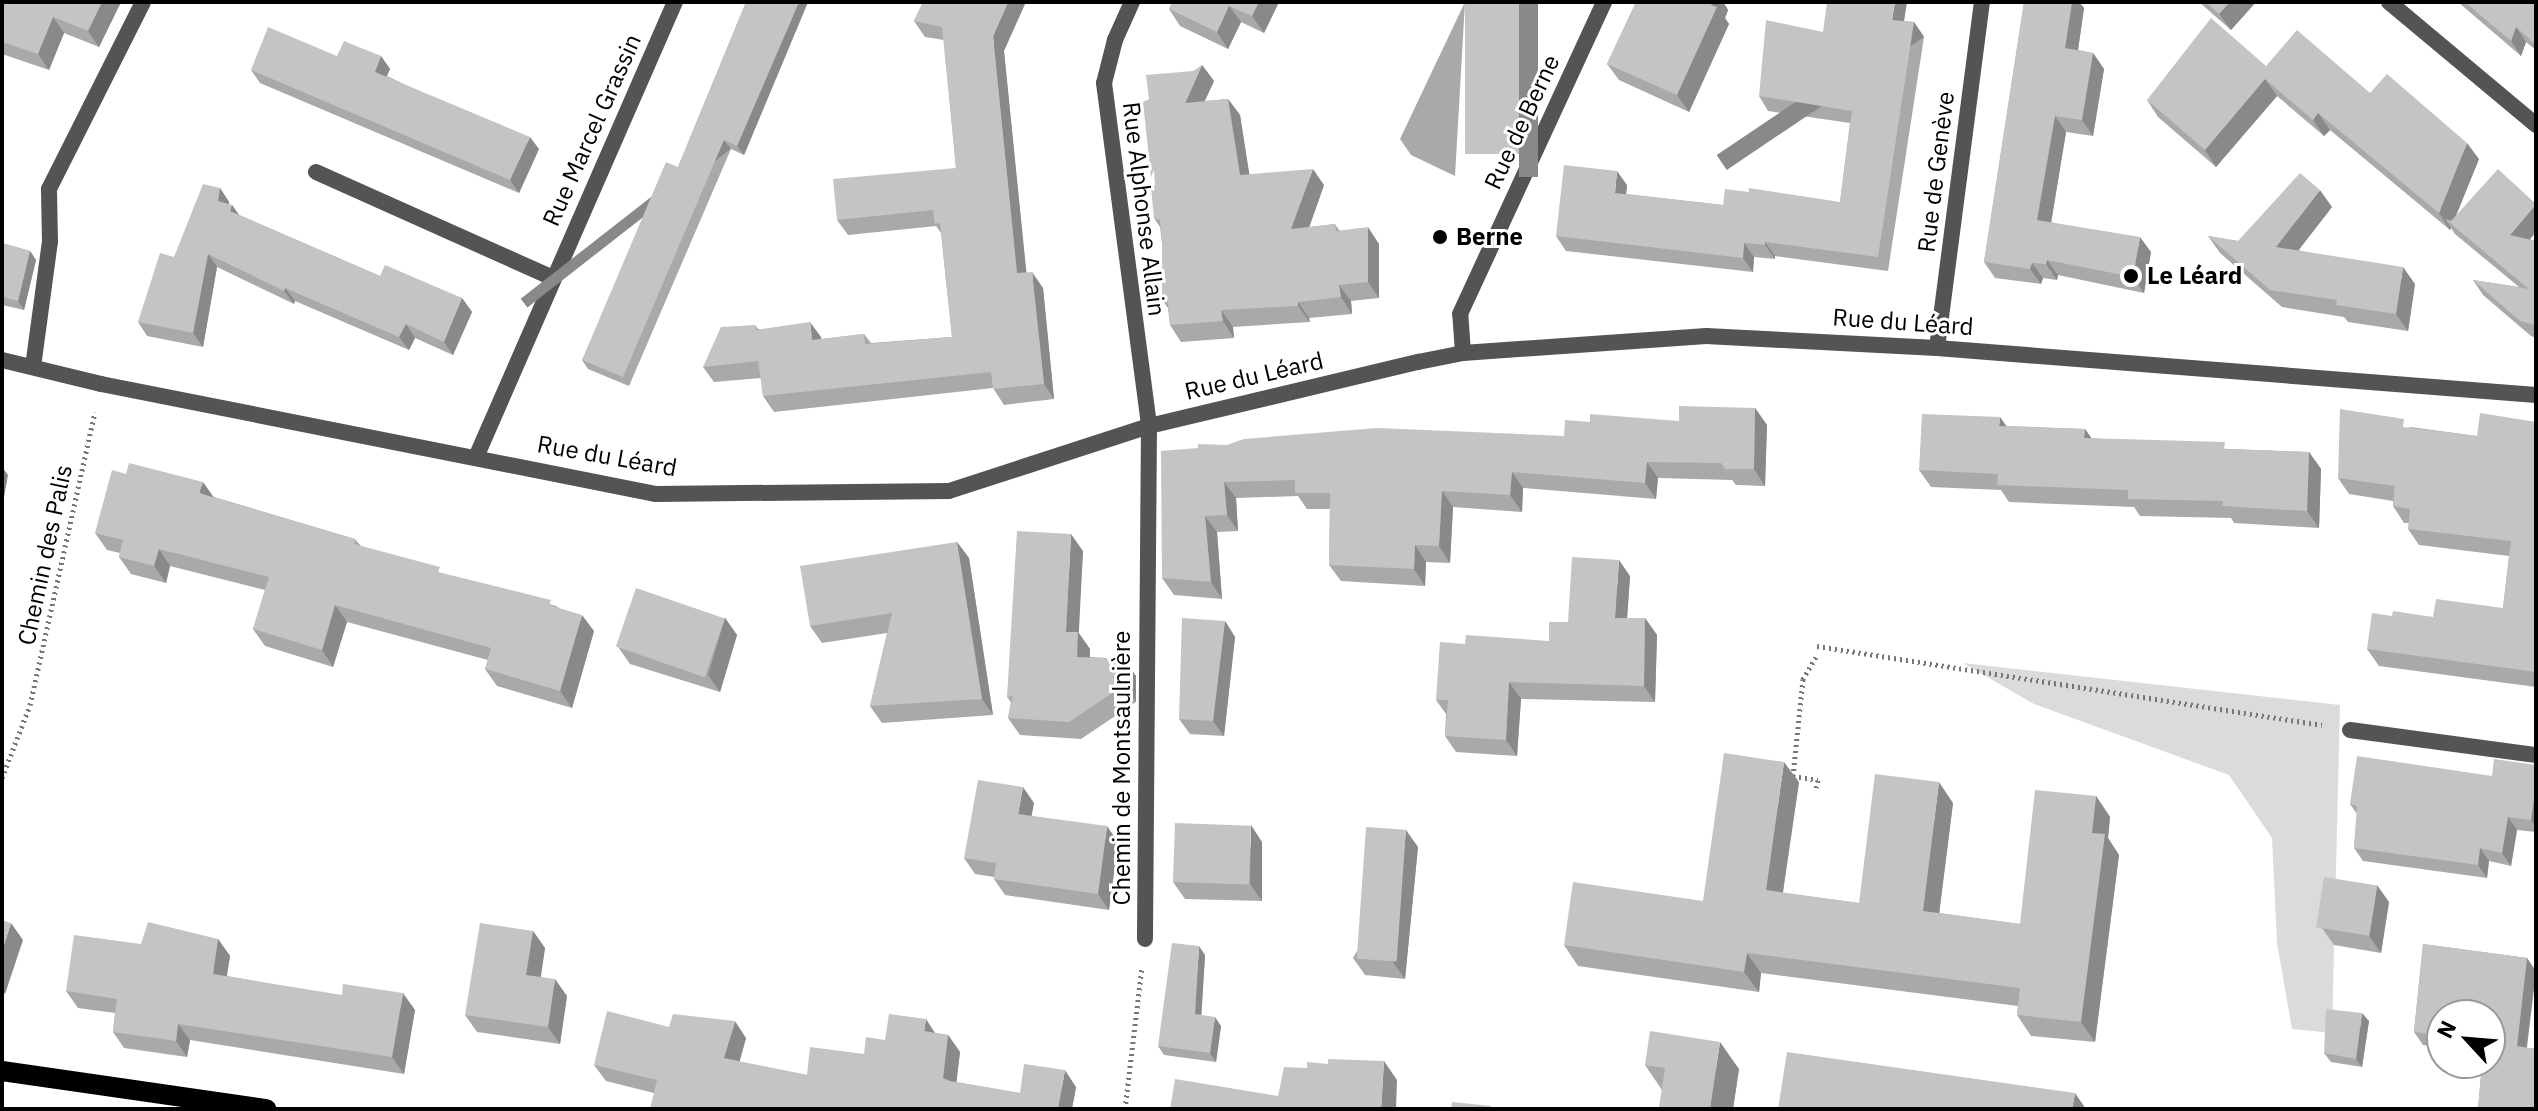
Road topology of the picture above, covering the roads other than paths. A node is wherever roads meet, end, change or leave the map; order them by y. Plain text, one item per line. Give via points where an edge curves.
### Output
1 (143, 2) edge
2 (675, 2) edge
3 (1132, 2) edge
4 (1604, 2) edge
5 (1982, 2) edge
6 (2389, 2) edge
7 (2536, 125) edge
8 (316, 172) dead end
9 (553, 278) junction
10 (1937, 348) junction
11 (1463, 353) junction
12 (2, 360) edge
13 (33, 367) junction
14 (2536, 395) edge
15 (1149, 426) junction
16 (477, 455) junction
17 (2350, 730) road end
18 (2536, 755) edge
19 (1145, 939) road end
20 (2, 1071) edge
21 (266, 1109) edge

1 - 13 street via 49,189 50,242
2 - 9 street, Rue Marcel Grassin
3 - 15 street, Rue Alphonse Allain via 1104,83
4 - 11 street, Rue de Berne via 1460,314
5 - 10 street, Rue de Genève
6 - 7 street
8 - 9 street
9 - 16 street, Rue Marcel Grassin
10 - 11 street, Rue du Léard via 1706,336
10 - 14 street, Rue du Léard
11 - 15 street, Rue du Léard
12 - 13 street, Rue du Léard
13 - 16 street, Rue du Léard
15 - 16 street, Rue du Léard via 949,491 656,494
15 - 19 street, Chemin de Montsaulnière
17 - 18 street
20 - 21 main road

